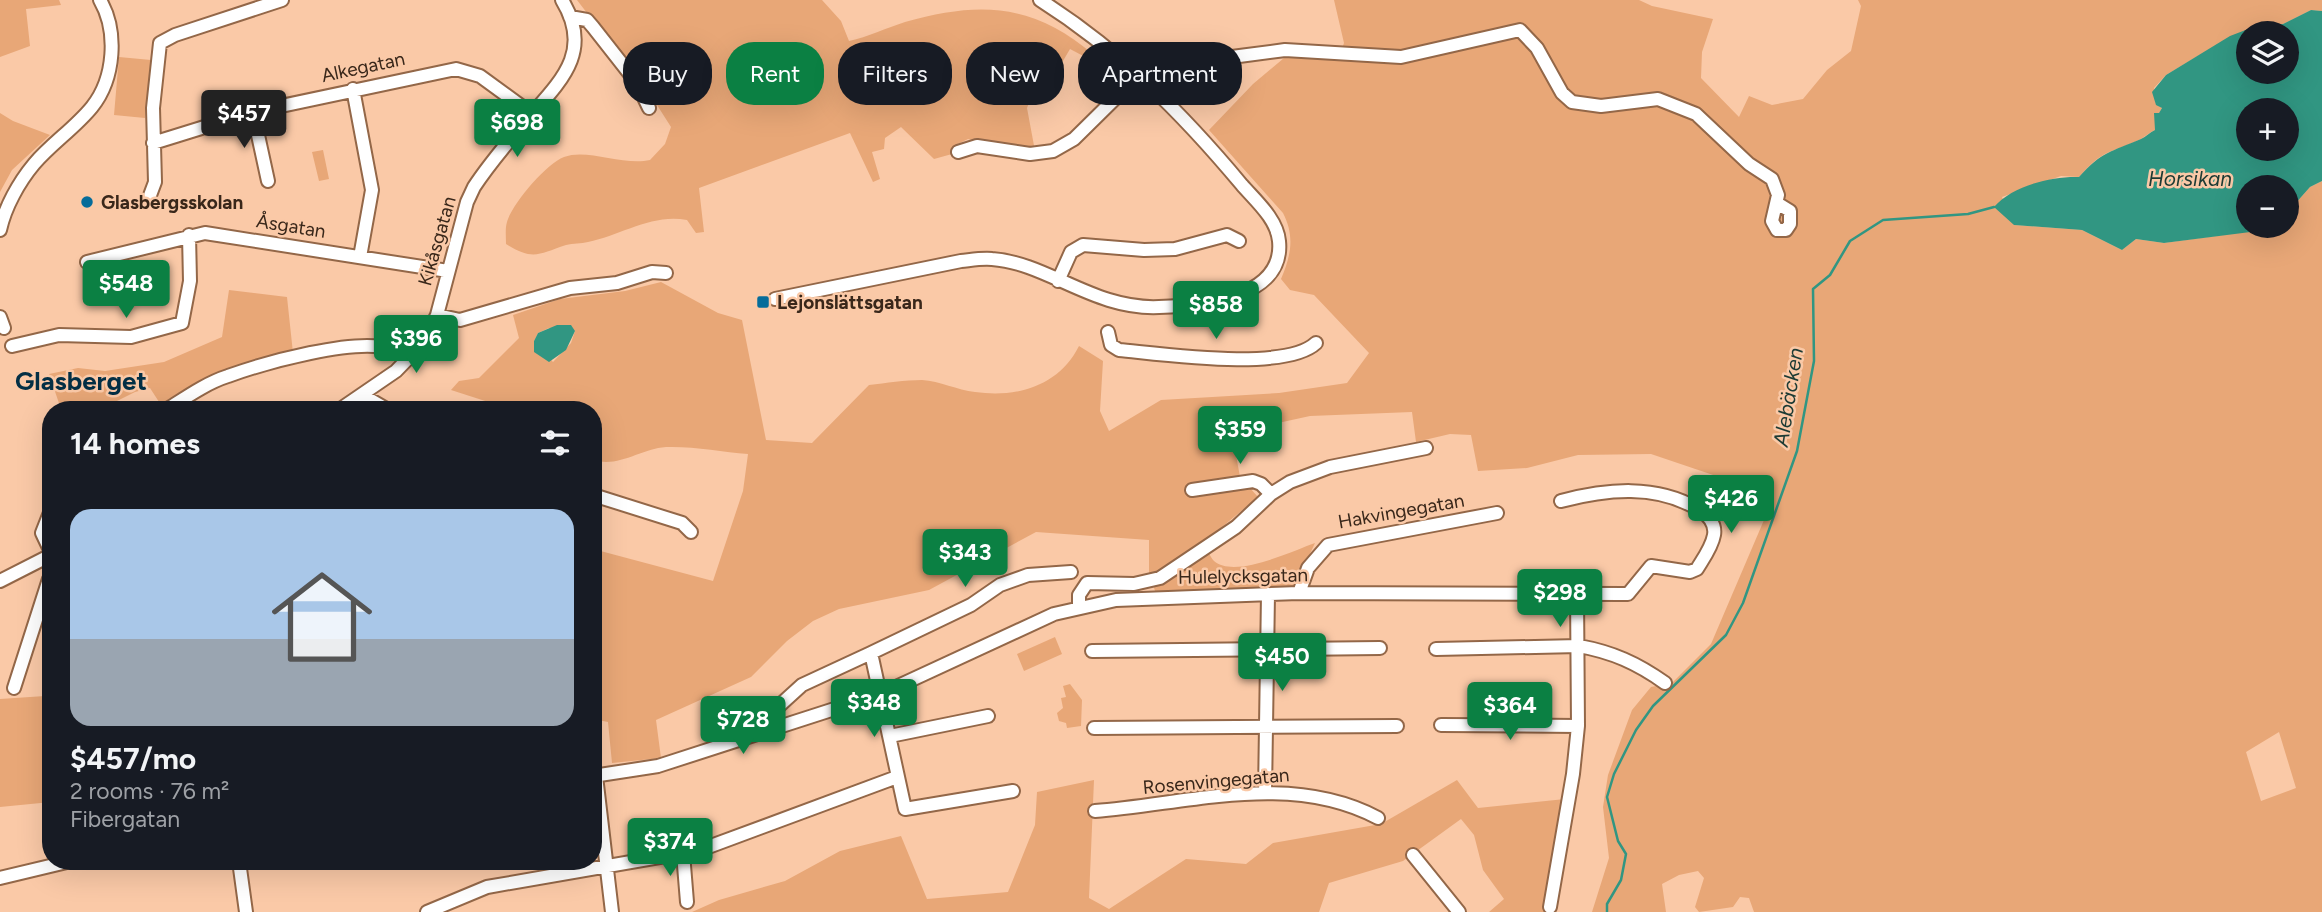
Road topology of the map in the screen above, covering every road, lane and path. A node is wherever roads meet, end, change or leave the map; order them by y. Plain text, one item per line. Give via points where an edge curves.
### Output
1 (100, 0) edge
2 (282, 0) edge
3 (562, 0) edge
4 (1040, 0) edge
5 (570, 17) junction
6 (1100, 42) edge
7 (1242, 56) edge
8 (353, 89) junction
9 (1109, 105) edge
10 (1170, 105) edge
11 (649, 108) dead end
12 (253, 111) junction
13 (532, 114) junction
14 (153, 143) junction
15 (958, 152) dead end
16 (268, 181) dead end
17 (149, 198) dead end
18 (1777, 203) dead end
19 (0, 230) edge
20 (189, 235) junction
21 (1239, 241) dead end
22 (360, 257) junction
23 (87, 262) dead end
24 (448, 271) junction
25 (666, 273) dead end
26 (1058, 281) junction
27 (775, 299) dead end
28 (437, 315) junction
29 (1108, 332) dead end
30 (1316, 343) dead end
31 (12, 346) dead end
32 (391, 349) dead end
33 (362, 395) junction
34 (182, 401) edge
35 (353, 401) edge
36 (372, 401) edge
37 (1426, 448) dead end
38 (1192, 490) dead end
39 (1271, 494) junction
40 (602, 498) edge
41 (1561, 501) dead end
42 (1497, 513) dead end
43 (691, 532) dead end
44 (42, 559) edge
45 (1072, 572) dead end
46 (0, 581) edge
47 (1299, 593) junction
48 (1268, 594) junction
49 (1577, 594) junction
50 (42, 604) edge
51 (1079, 608) junction
52 (1579, 646) junction
53 (1380, 648) dead end
54 (1436, 649) dead end
55 (1092, 651) dead end
56 (1266, 651) junction
57 (871, 653) junction
58 (1665, 683) dead end
59 (14, 688) dead end
60 (881, 694) junction
61 (769, 715) dead end
62 (988, 716) dead end
63 (1441, 725) dead end
64 (1265, 726) junction
65 (1397, 726) dead end
66 (1578, 726) junction
67 (1094, 728) dead end
68 (890, 736) junction
69 (602, 775) edge
70 (897, 777) junction
71 (1013, 791) dead end
72 (1265, 793) junction
73 (1095, 811) dead end
74 (1378, 818) dead end
75 (602, 828) edge
76 (684, 853) junction
77 (1413, 855) dead end
78 (607, 866) junction
79 (602, 867) edge
80 (42, 868) edge
81 (240, 870) edge
82 (584, 870) edge
83 (0, 878) edge
84 (687, 902) dead end
85 (1550, 907) dead end
86 (246, 912) edge
87 (427, 912) edge
88 (612, 912) edge
89 (1459, 912) edge

1 - 19 street via 112,45 104,85 93,105 23,179
2 - 14 street via 160,43
3 - 5 street
4 - 6 street
5 - 11 street via 587,20 637,83
5 - 13 street, Kikåsgatan via 574,46 568,71
7 - 18 street via 1285,50 1401,57 1520,30 1572,102 1601,106 1658,99 1696,114 1749,164 1772,179 1779,195
8 - 12 street, Alkegatan
8 - 13 street, Alkegatan via 459,69 480,76
8 - 22 street via 372,190
9 - 15 street via 1074,139 1053,151 1030,154 977,146
10 - 26 street via 1269,217 1279,239 1276,266 1265,281 1235,294 1166,307 1117,303
12 - 14 street, Alkegatan
12 - 16 street
13 - 24 street, Kikåsgatan via 474,187
14 - 17 street via 155,182
20 - 22 street, Åsgatan via 228,235
20 - 23 street, Åsgatan
20 - 31 street via 190,281 182,323 131,337 59,335
21 - 26 street via 1227,235 1175,248 1144,250 1083,244 1071,252
22 - 24 street, Åsgatan
24 - 28 street, Kikåsgatan
25 - 28 street via 570,288 460,320
26 - 27 street via 992,259 961,261
28 - 33 street, Kikåsgatan via 425,342 396,371
29 - 30 street via 1109,342 1119,350 1209,358 1297,355
32 - 34 street via 353,347 268,364 225,376
33 - 35 street, Kikåsgatan
33 - 36 street
37 - 39 street via 1330,467
38 - 39 street via 1253,481
39 - 51 street via 1236,527 1160,578 1134,584 1087,583 1079,594
40 - 43 street via 682,523
41 - 49 street, Hulelycksgatan via 1609,491 1650,491 1686,502 1704,512 1713,524 1712,542 1697,569 1651,566 1628,594
42 - 47 street, Hakvingegatan via 1328,545 1308,568
44 - 46 street
45 - 57 street via 1028,575 1000,585 971,605
47 - 48 street, Hulelycksgatan
47 - 49 street, Hulelycksgatan
48 - 51 street, Hulelycksgatan via 1148,597
48 - 56 street
49 - 52 street
50 - 59 street
51 - 60 street, Hulelycksgatan via 1023,626
52 - 54 street
52 - 58 street via 1638,664
52 - 66 street
53 - 56 street
55 - 56 street
56 - 64 street
57 - 60 street
57 - 61 street via 802,685
60 - 68 street
60 - 69 street, Hulelycksgatan via 658,766
62 - 68 street
63 - 66 street
64 - 65 street
64 - 67 street
64 - 72 street
66 - 85 street
68 - 70 street
70 - 71 street via 905,809
70 - 76 street
72 - 73 street, Rosenvingegatan
72 - 74 street, Rosenvingegatan via 1312,794
75 - 78 street
76 - 78 street
76 - 84 street
77 - 89 street
78 - 79 street
78 - 88 street
80 - 83 street
81 - 86 street
82 - 87 street via 487,887

